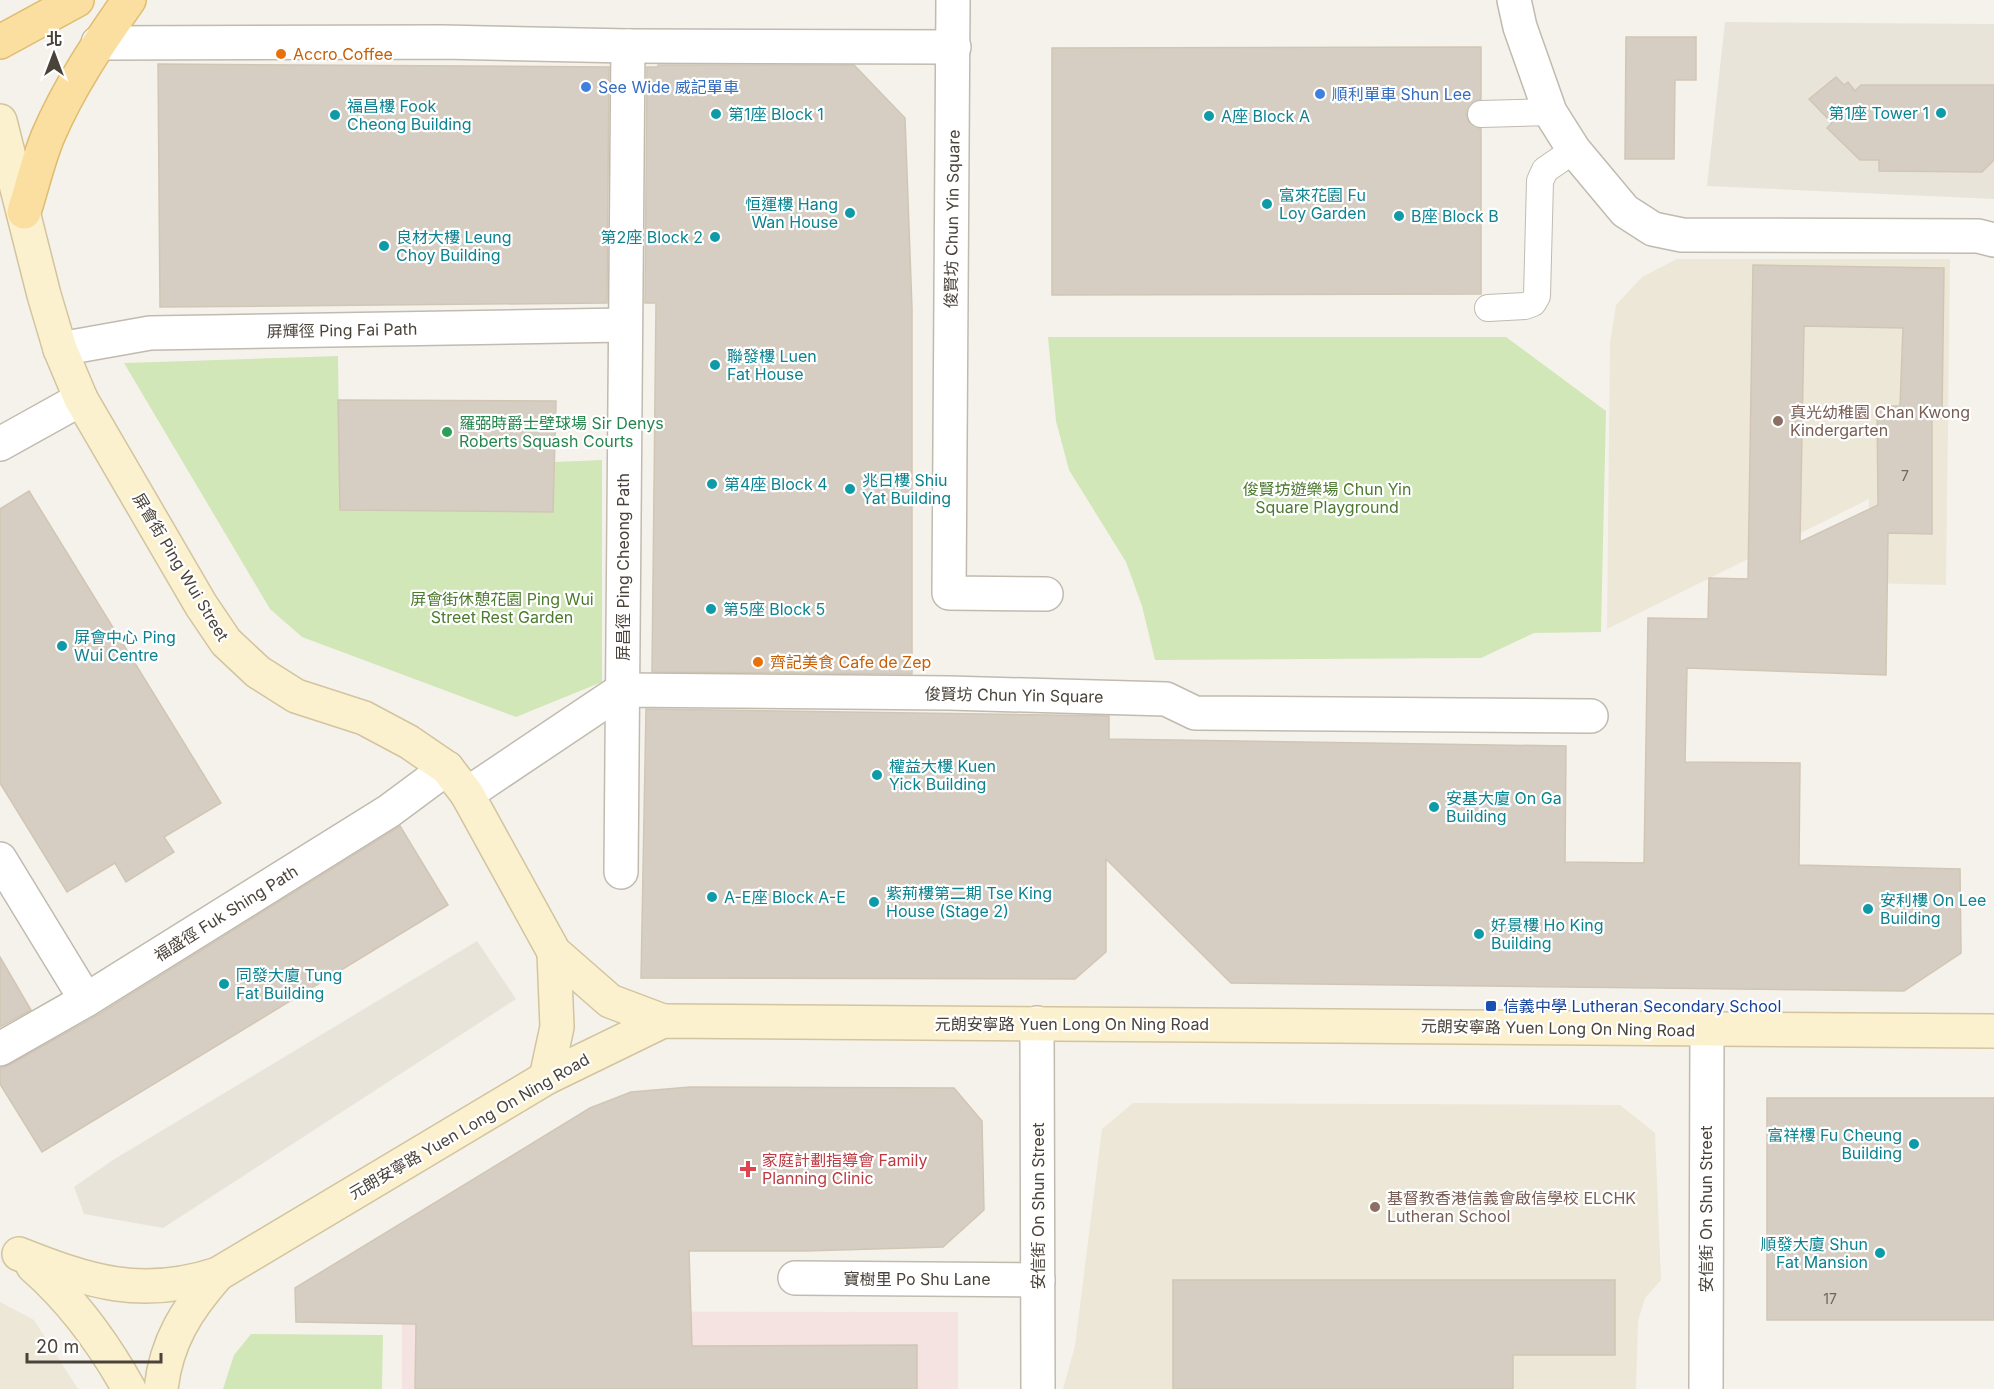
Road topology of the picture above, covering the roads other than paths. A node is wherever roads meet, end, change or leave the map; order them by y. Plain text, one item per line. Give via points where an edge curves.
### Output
1 (77, 0) edge
2 (129, 0) edge
3 (953, 0) edge
4 (1514, 0) edge
5 (0, 42) edge
6 (98, 43) junction
7 (628, 46) junction
8 (954, 47) junction
9 (1550, 112) junction
10 (1481, 114) dead end
11 (0, 121) edge
12 (1574, 150) junction
13 (24, 212) junction
14 (1994, 240) edge
15 (1488, 308) dead end
16 (624, 325) junction
17 (60, 349) junction
18 (81, 399) junction
19 (0, 444) edge
20 (1046, 594) dead end
21 (622, 690) junction
22 (1591, 716) dead end
23 (447, 768) junction
24 (467, 794) junction
25 (0, 859) edge
26 (621, 872) dead end
27 (554, 952) junction
28 (86, 1000) junction
29 (663, 1021) junction
30 (1037, 1023) junction
31 (1707, 1029) junction
32 (1994, 1031) edge
33 (0, 1049) edge
34 (546, 1078) junction
35 (10, 1248) edge
36 (218, 1274) junction
37 (795, 1278) dead end
38 (1038, 1280) junction
39 (129, 1389) edge
40 (161, 1389) edge
41 (1038, 1389) edge
42 (1706, 1389) edge

1 - 5 main road
2 - 6 main road
3 - 8 street, 俊賢坊 Chun Yin Square
4 - 9 street
6 - 7 street
6 - 13 main road via 47,137
7 - 8 street
7 - 16 street, 屏昌徑 Ping Cheong Path
8 - 20 street, 俊賢坊 Chun Yin Square via 950,593
9 - 10 lane
9 - 12 street
11 - 13 main road, 屏會街 Ping Wui Street
12 - 14 street via 1625,211 1653,229 1682,235 1978,236
12 - 15 lane via 1545,170 1540,180 1537,296 1525,306
13 - 17 main road, 屏會街 Ping Wui Street
16 - 17 street, 屏輝徑 Ping Fai Path via 150,333
16 - 21 street, 屏昌徑 Ping Cheong Path
17 - 18 main road, 屏會街 Ping Wui Street
18 - 19 street
18 - 23 main road, 屏會街 Ping Wui Street via 226,642 258,672 296,696 364,718
21 - 22 street, 俊賢坊 Chun Yin Square via 1166,699 1195,713
21 - 24 street
21 - 26 street, 屏昌徑 Ping Cheong Path
23 - 24 main road, 屏會街 Ping Wui Street
23 - 28 street, 福盛徑 Fuk Shing Path via 388,812
24 - 27 main road, 屏會街 Ping Wui Street
25 - 28 street
27 - 29 main road, 屏會街 Ping Wui Street via 610,1001
27 - 34 main road, 屏會街 Ping Wui Street via 557,1027
28 - 33 street, 福盛徑 Fuk Shing Path
29 - 30 main road, 元朗安寧路 Yuen Long On Ning Road
29 - 34 main road, 元朗安寧路 Yuen Long On Ning Road
30 - 31 main road, 元朗安寧路 Yuen Long On Ning Road
30 - 38 street, 安信街 On Shun Street
31 - 32 main road, 元朗安寧路 Yuen Long On Ning Road
31 - 42 street, 安信街 On Shun Street
34 - 36 main road, 元朗安寧路 Yuen Long On Ning Road
35 - 36 main road via 78,1277 109,1284 163,1286
35 - 39 main road via 55,1285 87,1322
36 - 40 main road via 181,1321 171,1343
37 - 38 street, 寶樹里 Po Shu Lane
38 - 41 street, 安信街 On Shun Street

